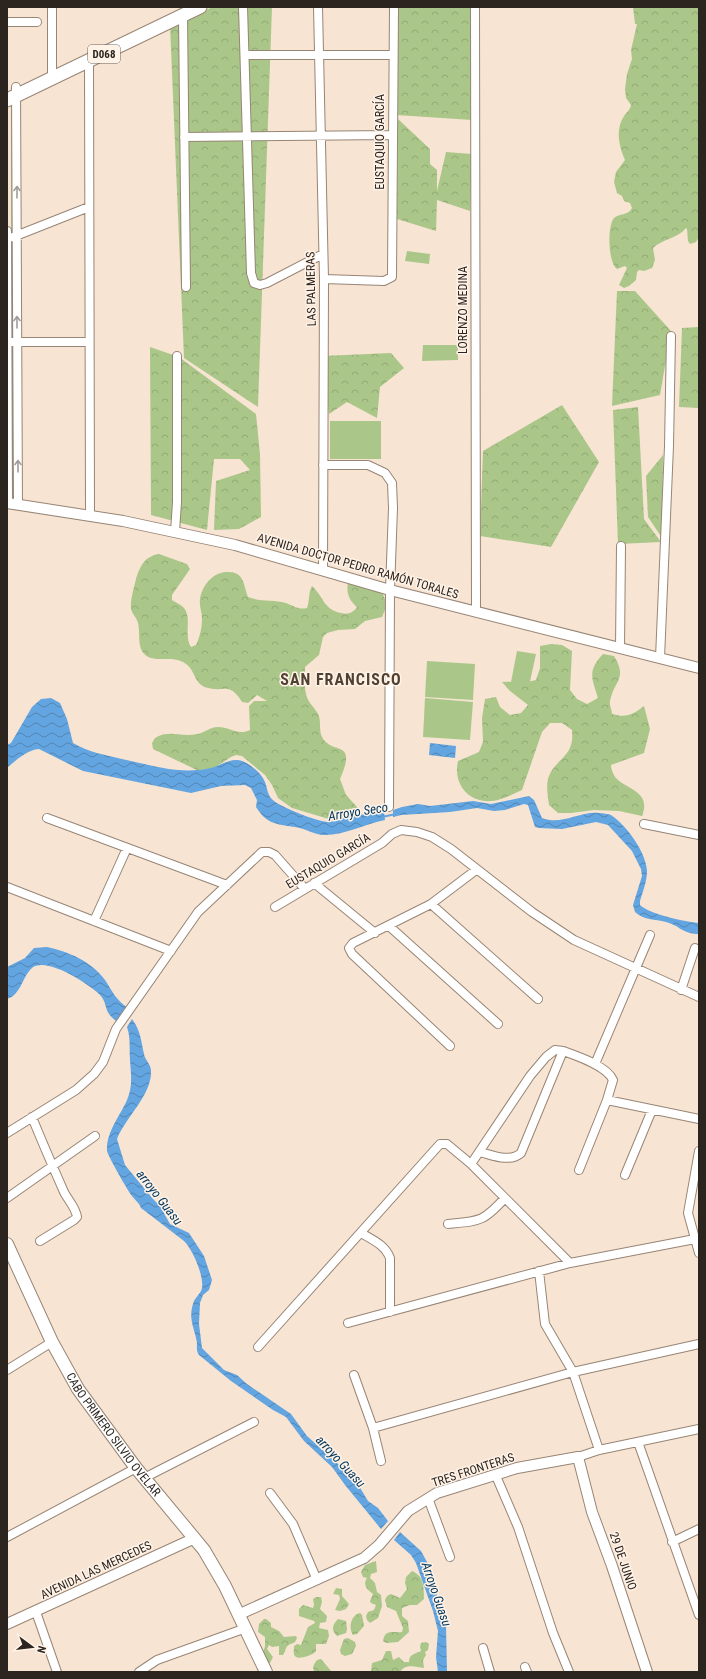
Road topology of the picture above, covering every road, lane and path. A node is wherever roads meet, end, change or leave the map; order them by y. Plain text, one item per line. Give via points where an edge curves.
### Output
1 (52, 7) edge
2 (200, 7) edge
3 (243, 7) edge
4 (318, 7) edge
5 (394, 7) edge
6 (475, 7) edge
7 (182, 11) edge
8 (7, 22) edge
9 (37, 22) dead end
10 (245, 55) junction
11 (319, 55) junction
12 (393, 55) junction
13 (90, 61) junction
14 (52, 74) junction
15 (12, 94) edge
16 (321, 135) junction
17 (392, 135) junction
18 (247, 136) junction
19 (184, 137) junction
20 (90, 207) junction
21 (7, 231) edge
22 (17, 235) junction
23 (7, 240) edge
24 (323, 254) junction
25 (324, 280) junction
26 (186, 287) dead end
27 (671, 336) dead end
28 (7, 342) edge
29 (17, 342) junction
30 (89, 342) junction
31 (177, 356) dead end
32 (323, 465) junction
33 (11, 504) edge
34 (90, 516) junction
35 (175, 532) junction
36 (621, 546) dead end
37 (323, 571) junction
38 (390, 590) junction
39 (476, 612) junction
40 (620, 648) junction
41 (660, 658) junction
42 (699, 668) edge
43 (389, 807) dead end
44 (47, 818) dead end
45 (644, 824) dead end
46 (699, 835) edge
47 (127, 848) junction
48 (476, 870) junction
49 (314, 883) junction
50 (227, 886) junction
51 (7, 887) edge
52 (305, 889) junction
53 (431, 904) junction
54 (275, 907) dead end
55 (94, 921) junction
56 (389, 926) junction
57 (375, 933) junction
58 (650, 935) dead end
59 (695, 948) dead end
60 (171, 951) junction
61 (636, 970) junction
62 (681, 990) junction
63 (699, 998) edge
64 (538, 999) dead end
65 (498, 1024) dead end
66 (450, 1046) dead end
67 (563, 1051) junction
68 (595, 1064) junction
69 (608, 1100) junction
70 (652, 1110) junction
71 (32, 1117) junction
72 (699, 1119) edge
73 (7, 1133) edge
74 (95, 1136) dead end
75 (699, 1151) edge
76 (480, 1152) junction
77 (471, 1164) junction
78 (53, 1167) junction
79 (579, 1170) dead end
80 (625, 1175) dead end
81 (7, 1198) edge
82 (505, 1198) junction
83 (448, 1224) dead end
84 (361, 1233) junction
85 (695, 1239) junction
86 (40, 1241) dead end
87 (7, 1244) edge
88 (699, 1253) edge
89 (570, 1263) junction
90 (539, 1271) junction
91 (390, 1312) junction
92 (348, 1323) dead end
93 (52, 1342) junction
94 (699, 1344) edge
95 (258, 1347) dead end
96 (7, 1370) edge
97 (573, 1372) junction
98 (354, 1375) dead end
99 (254, 1422) dead end
100 (373, 1428) junction
101 (699, 1429) edge
102 (638, 1442) junction
103 (599, 1450) junction
104 (578, 1457) junction
105 (381, 1461) dead end
106 (136, 1468) junction
107 (496, 1476) junction
108 (144, 1478) junction
109 (270, 1493) dead end
110 (428, 1498) junction
111 (699, 1529) edge
112 (7, 1537) edge
113 (195, 1538) junction
114 (672, 1542) junction
115 (450, 1557) dead end
116 (316, 1580) junction
117 (36, 1612) junction
118 (240, 1614) junction
119 (699, 1616) edge
120 (7, 1624) edge
121 (246, 1628) junction
122 (483, 1648) dead end
123 (57, 1672) edge
124 (139, 1672) edge
125 (266, 1672) edge
126 (490, 1672) edge
127 (569, 1672) edge
128 (647, 1672) edge

1 - 14 street
2 - 7 main road, D068
3 - 10 street
4 - 11 street, LAS PALMERAS
5 - 12 street, EUSTAQUIO GARCÍA
6 - 39 street, LORENZO MEDINA
7 - 13 main road, D068
7 - 14 main road, D068
7 - 19 street
8 - 9 street
10 - 11 street
10 - 18 street
11 - 12 street
11 - 16 street, LAS PALMERAS
12 - 17 street, EUSTAQUIO GARCÍA
13 - 14 main road, D068
13 - 20 street
14 - 15 main road, D068
22 -> 15 street
16 - 17 street
16 - 18 street
16 - 24 street, LAS PALMERAS
17 - 25 street, EUSTAQUIO GARCÍA via 392,276 384,281
18 - 19 street
18 - 24 street via 251,273 254,283 267,283
19 - 26 street
20 - 22 street
20 - 30 street
21 - 23 street
22 - 23 street
29 -> 22 street
23 - 28 street
24 - 25 street, LAS PALMERAS
25 - 32 street, LAS PALMERAS
27 - 41 street
28 - 29 street
28 - 33 street
29 - 30 street
33 -> 29 street
30 - 34 street
31 - 35 street via 178,502
32 - 37 street, LAS PALMERAS
32 - 38 street via 368,465 385,473 392,483
33 - 34 street, AVENIDA DOCTOR PEDRO RAMÓN TORALES
34 - 35 street, AVENIDA DOCTOR PEDRO RAMÓN TORALES
35 - 37 street, AVENIDA DOCTOR PEDRO RAMÓN TORALES via 235,545
36 - 40 street
37 - 38 street, AVENIDA DOCTOR PEDRO RAMÓN TORALES
38 - 39 street, AVENIDA DOCTOR PEDRO RAMÓN TORALES
38 - 43 street
39 - 40 street, AVENIDA DOCTOR PEDRO RAMÓN TORALES
40 - 41 street, AVENIDA DOCTOR PEDRO RAMÓN TORALES
41 - 42 street, AVENIDA DOCTOR PEDRO RAMÓN TORALES
44 - 47 street
45 - 46 street
47 - 50 street
47 - 55 street
48 - 49 street, EUSTAQUIO GARCÍA via 432,837 401,830
48 - 53 street
48 - 61 street via 574,940
49 - 52 street, EUSTAQUIO GARCÍA
49 - 57 street
50 - 52 street via 262,852 269,852 275,855
50 - 60 street via 198,912
51 - 55 street
52 - 54 street, EUSTAQUIO GARCÍA
53 - 56 street
53 - 64 street
55 - 60 street
56 - 57 street
56 - 65 street
57 - 66 street via 353,943 349,948 352,954
58 - 61 street
59 - 62 street
60 - 71 street via 116,1029 104,1062 94,1074 76,1090
61 - 62 street
61 - 68 street
62 - 63 street
67 - 68 street
67 - 76 street via 555,1050 530,1076
67 - 76 street via 521,1154 511,1158
68 - 69 street via 608,1072 613,1080
69 - 70 street
69 - 79 street
70 - 72 street
70 - 80 street
71 - 73 street
71 - 78 street
74 - 78 street
75 - 85 street via 688,1213
76 - 77 street
77 - 82 street
77 - 84 street via 448,1144 440,1144
78 - 81 street
78 - 86 street via 77,1217
82 - 83 street via 490,1215 476,1222
82 - 89 street
84 - 91 street via 382,1245 390,1258
84 - 95 street
85 - 88 street
85 - 89 street
87 - 93 main road, CABO PRIMERO SILVIO OVELAR
89 - 90 street
90 - 91 street
90 - 97 street via 545,1324
91 - 92 street
93 - 96 street
93 - 106 main road, CABO PRIMERO SILVIO OVELAR via 78,1389
94 - 97 street
97 - 100 street
97 - 103 street
98 - 100 street
99 - 108 street
100 - 105 street
101 - 102 street, TRES FRONTERAS
102 - 103 street, TRES FRONTERAS
102 - 114 street
103 - 104 street, TRES FRONTERAS
104 - 107 street, TRES FRONTERAS via 517,1468
104 - 128 street, 29 DE JUNIO via 592,1512
106 - 108 main road, CABO PRIMERO SILVIO OVELAR
106 - 112 street
107 - 110 street, TRES FRONTERAS
107 - 127 street via 518,1527 553,1633
108 - 113 main road, CABO PRIMERO SILVIO OVELAR
109 - 116 street via 293,1524
110 - 115 street
110 - 116 street, TRES FRONTERAS via 408,1511 379,1545 364,1558
111 - 114 street
113 - 117 street, AVENIDA LAS MERCEDES
113 - 118 main road, CABO PRIMERO SILVIO OVELAR via 226,1586
114 - 119 street
116 - 118 street, TRES FRONTERAS
117 - 120 street, AVENIDA LAS MERCEDES
117 - 123 street
118 - 121 main road, CABO PRIMERO SILVIO OVELAR
121 - 124 street via 157,1660
121 - 125 main road, CABO PRIMERO SILVIO OVELAR
122 - 126 street

